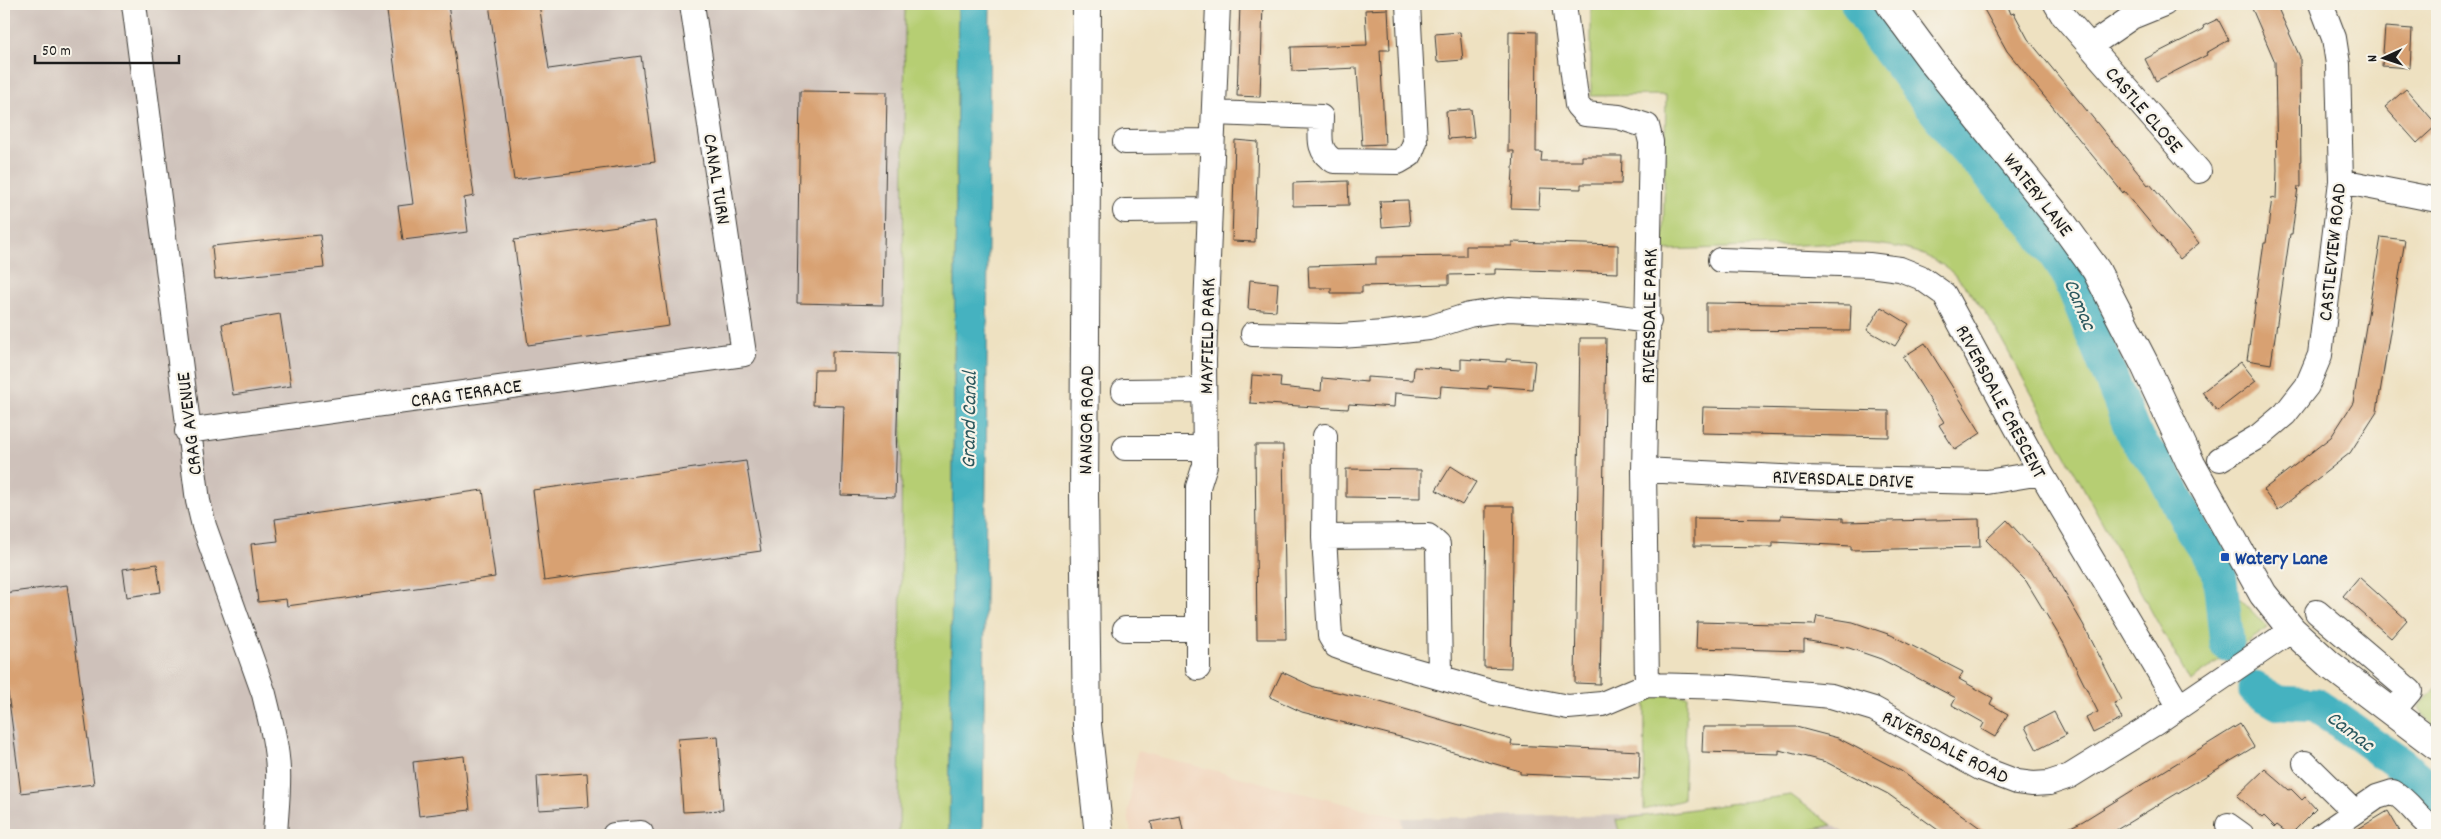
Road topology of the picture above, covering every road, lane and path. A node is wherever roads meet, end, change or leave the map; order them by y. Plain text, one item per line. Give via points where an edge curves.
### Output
1 (134, 4) edge
2 (692, 4) edge
3 (1086, 4) edge
4 (1218, 4) edge
5 (1408, 4) edge
6 (1564, 4) edge
7 (1890, 4) edge
8 (2056, 4) edge
9 (2164, 4) edge
10 (2321, 4) edge
11 (2090, 46) junction
12 (1214, 113) junction
13 (1212, 141) junction
14 (1125, 142) dead end
15 (2199, 171) dead end
16 (2340, 181) junction
17 (2437, 200) edge
18 (1210, 210) junction
19 (1125, 211) dead end
20 (1720, 260) dead end
21 (1649, 320) junction
22 (1253, 334) dead end
23 (744, 354) joint
24 (1204, 390) junction
25 (1124, 391) dead end
26 (187, 431) junction
27 (1325, 436) dead end
28 (1125, 448) dead end
29 (1204, 448) junction
30 (2220, 459) dead end
31 (1644, 470) junction
32 (2041, 473) junction
33 (1324, 537) junction
34 (2318, 612) dead end
35 (1126, 629) dead end
36 (1198, 629) junction
37 (2292, 630) junction
38 (1198, 668) dead end
39 (1440, 676) junction
40 (1647, 684) junction
41 (2179, 706) junction
42 (2392, 712) junction
43 (2437, 746) edge
44 (2305, 763) dead end
45 (2355, 812) junction
46 (2437, 831) edge
47 (641, 832) dead end
48 (275, 835) edge
49 (614, 835) edge
50 (1099, 835) edge
51 (2322, 835) edge

1 - 26 street, CRAG AVENUE
2 - 23 street, CANAL TURN
3 - 50 street, NANGOR ROAD via 1084,497 1087,725
4 - 12 street, MAYFIELD PARK
5 - 12 street via 1415,142 1410,155 1398,162 1334,161 1322,151 1321,117
6 - 21 street, RIVERSDALE PARK via 1576,105 1585,114 1619,117 1647,126 1651,142
7 - 37 street, WATERY LANE via 2096,270 2191,464 2263,594
8 - 11 street, CASTLE CLOSE
9 - 11 street, CASTLE CLOSE via 2132,17
10 - 16 street, CASTLEVIEW ROAD via 2334,38 2338,64
11 - 15 street, CASTLE CLOSE
12 - 13 street, MAYFIELD PARK
13 - 14 street
13 - 18 street, MAYFIELD PARK
16 - 17 street
16 - 30 street, CASTLEVIEW ROAD via 2320,355 2307,386 2285,414
18 - 19 street
18 - 24 street, MAYFIELD PARK
20 - 32 street, RIVERSDALE CRESCENT via 1869,265 1920,277 1944,294
21 - 22 street via 1509,309 1469,315 1429,328 1384,334
21 - 31 street, RIVERSDALE PARK
23 - 26 street, CRAG TERRACE
24 - 25 street
24 - 29 street, MAYFIELD PARK
26 - 48 street, CRAG AVENUE via 204,526 264,694 276,744
27 - 33 street
28 - 29 street
29 - 36 street, MAYFIELD PARK via 1205,465 1198,487
31 - 32 street, RIVERSDALE DRIVE via 1800,478 1986,482
31 - 40 street, RIVERSDALE PARK
32 - 41 street, RIVERSDALE CRESCENT
33 - 39 street via 1330,636 1336,646
33 - 39 street via 1428,536 1438,545
34 - 42 street via 2410,691
35 - 36 street
36 - 38 street, MAYFIELD PARK
37 - 41 street, RIVERSDALE ROAD
37 - 42 street, WATERY LANE via 2330,665
39 - 40 street via 1494,692 1568,707 1602,704
40 - 41 street, RIVERSDALE ROAD via 1831,696 1874,709 1980,768 2017,782 2033,784 2070,776
42 - 43 street, WATERY LANE
44 - 45 street
45 - 46 street via 2377,797 2393,792 2405,798 2414,812
45 - 51 street
47 - 49 street

